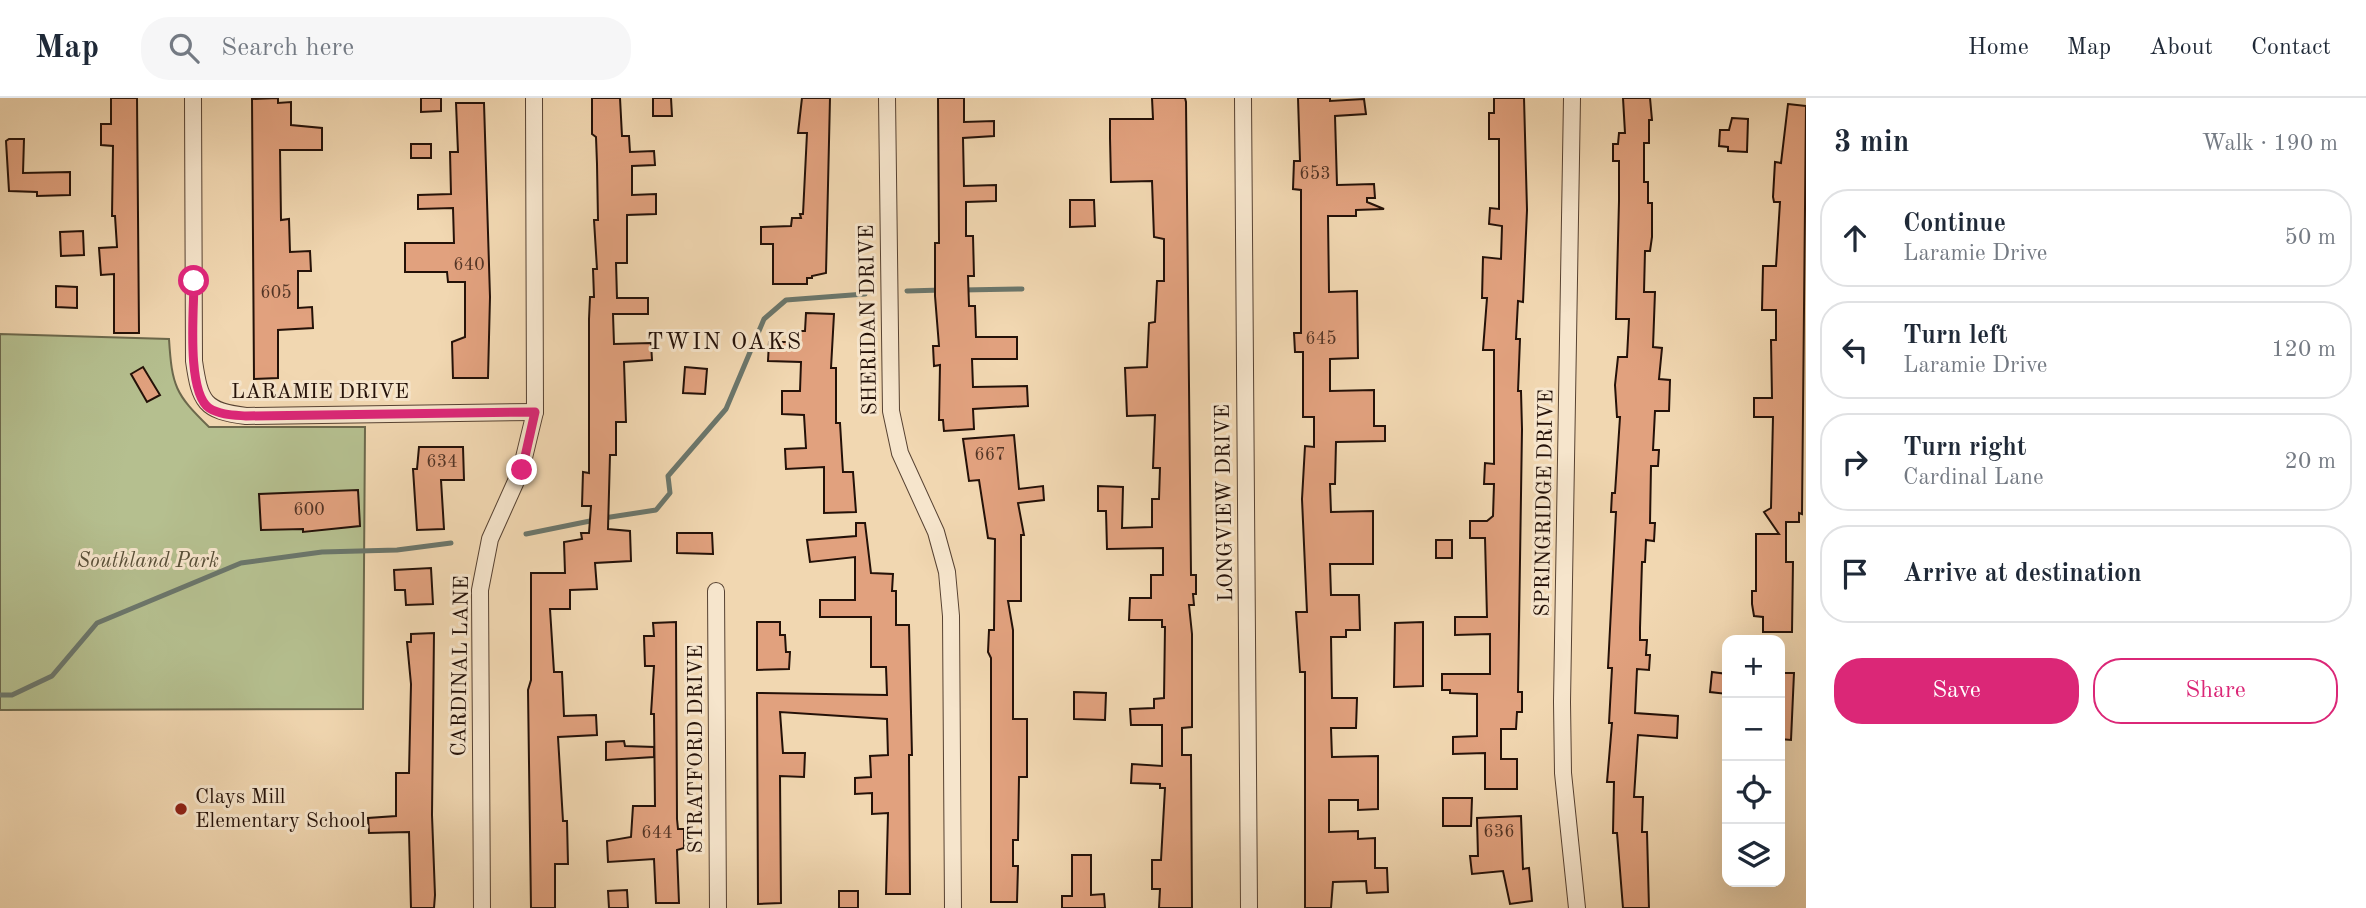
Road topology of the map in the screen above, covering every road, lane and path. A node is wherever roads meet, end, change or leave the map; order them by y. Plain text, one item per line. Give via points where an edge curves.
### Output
1 (193, 98) edge
2 (534, 98) edge
3 (887, 98) edge
4 (1242, 98) edge
5 (1572, 98) edge
6 (535, 412) junction
7 (716, 591) dead end
8 (482, 908) edge
9 (718, 908) edge
10 (953, 908) edge
11 (1249, 908) edge
12 (1577, 908) edge

1 - 6 street, LARAMIE DRIVE via 194,361 200,392 209,408 246,416
2 - 6 street, CARDINAL LANE
3 - 10 street, SHERIDAN DRIVE via 891,411 900,453 943,552 951,617
4 - 11 street, LONGVIEW DRIVE
5 - 12 street, SPRINGRIDGE DRIVE via 1562,702 1564,786
6 - 8 street, CARDINAL LANE via 522,470 490,540 480,590
7 - 9 street, STRATFORD DRIVE

